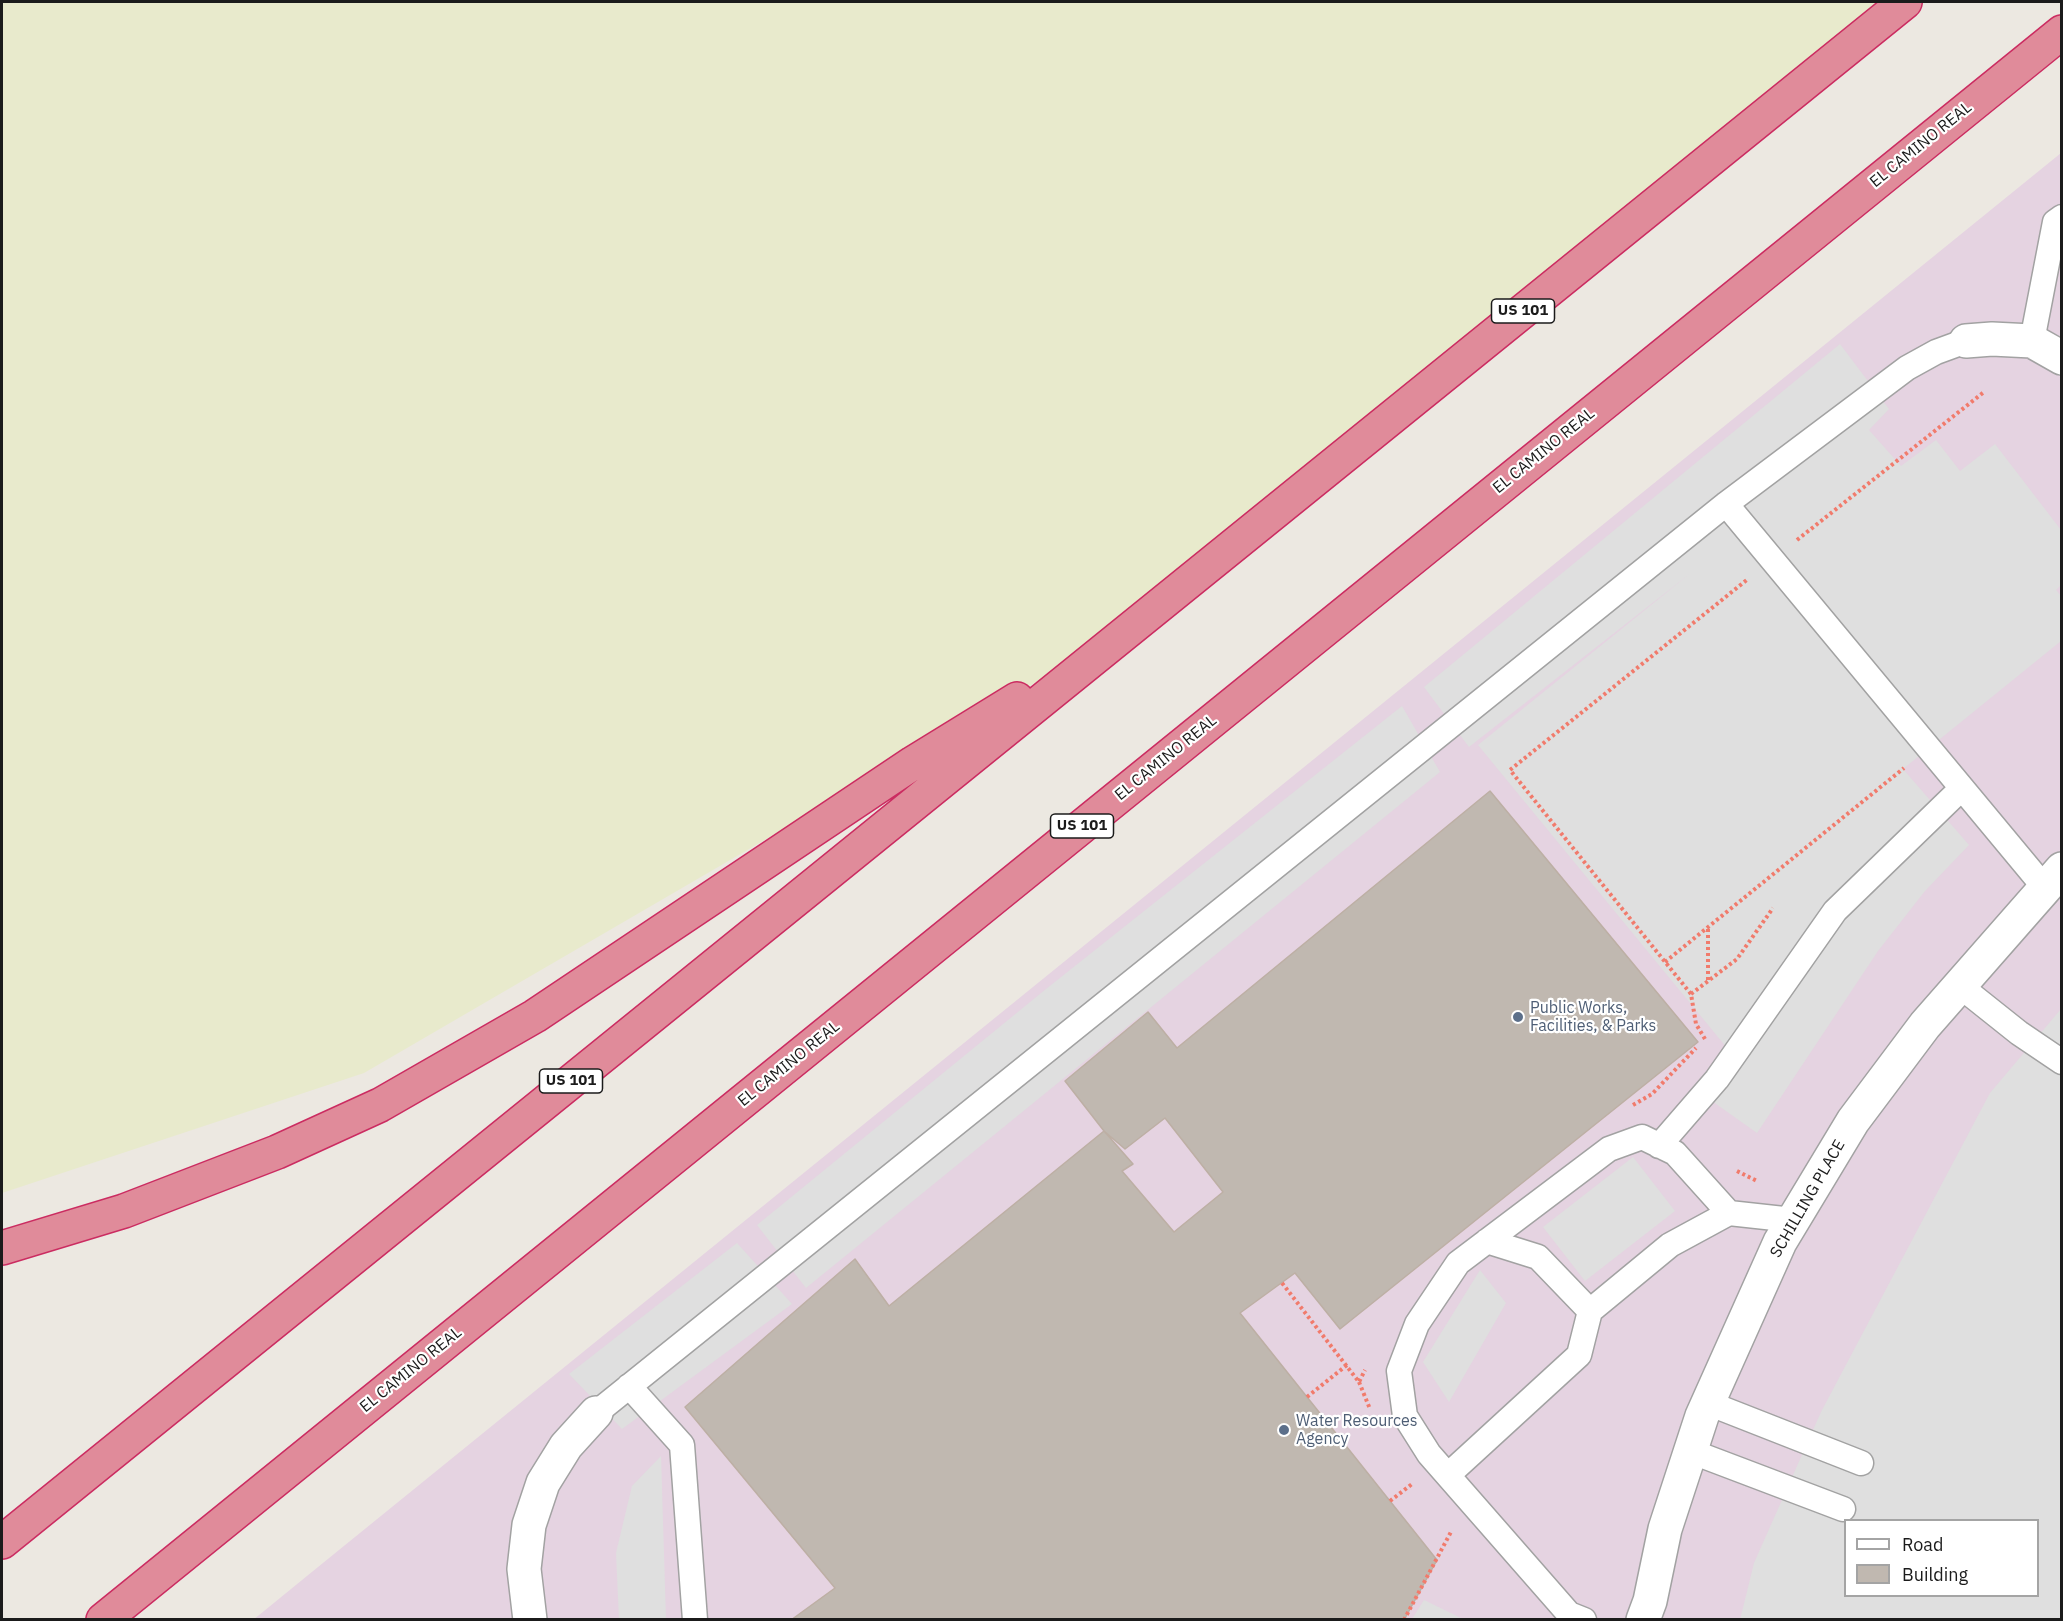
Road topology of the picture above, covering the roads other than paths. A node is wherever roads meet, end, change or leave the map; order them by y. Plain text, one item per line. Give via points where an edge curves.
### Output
1 (1905, 2) edge
2 (2061, 32) edge
3 (2061, 217) edge
4 (1966, 341) joint
5 (2032, 341) junction
6 (2061, 358) edge
7 (1726, 504) junction
8 (1141, 621) junction
9 (1962, 788) junction
10 (2053, 879) edge
11 (1960, 986) junction
12 (2061, 1062) edge
13 (1659, 1146) junction
14 (1729, 1213) junction
15 (1793, 1220) junction
16 (1487, 1241) junction
17 (2, 1248) edge
18 (1590, 1311) junction
19 (629, 1386) junction
20 (1708, 1403) junction
21 (596, 1413) joint
22 (1690, 1451) junction
23 (1861, 1463) dead end
24 (1448, 1474) junction
25 (1843, 1509) dead end
26 (2, 1542) edge
27 (103, 1620) edge
28 (530, 1620) edge
29 (695, 1620) edge
30 (1584, 1620) edge
31 (1643, 1620) edge

1 - 8 highway, US 101
2 - 27 highway, EL CAMINO REAL / US 101
3 - 5 lane via 2055,222
4 - 5 street
4 - 7 lane via 1907,368
5 - 6 street
7 - 9 lane
7 - 19 lane
8 - 17 highway via 914,763 535,1016 380,1105 277,1152 124,1211
8 - 26 highway, US 101
9 - 10 lane
9 - 13 lane via 1834,911 1717,1080
10 - 11 street, SCHILLING PLACE
11 - 12 lane
11 - 15 street, SCHILLING PLACE via 1925,1025 1853,1120
13 - 14 lane via 1675,1153
13 - 16 lane via 1642,1137 1609,1149
14 - 15 lane
14 - 18 lane via 1670,1245
15 - 20 street, SCHILLING PLACE
16 - 18 lane via 1538,1257
16 - 24 lane via 1458,1263 1417,1324 1399,1371 1405,1416 1429,1454
18 - 24 lane via 1579,1355
19 - 21 lane
19 - 29 lane via 682,1445
20 - 22 street, SCHILLING PLACE
20 - 23 lane
21 - 28 street via 566,1446 543,1483 529,1525 524,1569
22 - 25 lane
22 - 31 street, SCHILLING PLACE via 1665,1529
24 - 30 lane via 1569,1614

